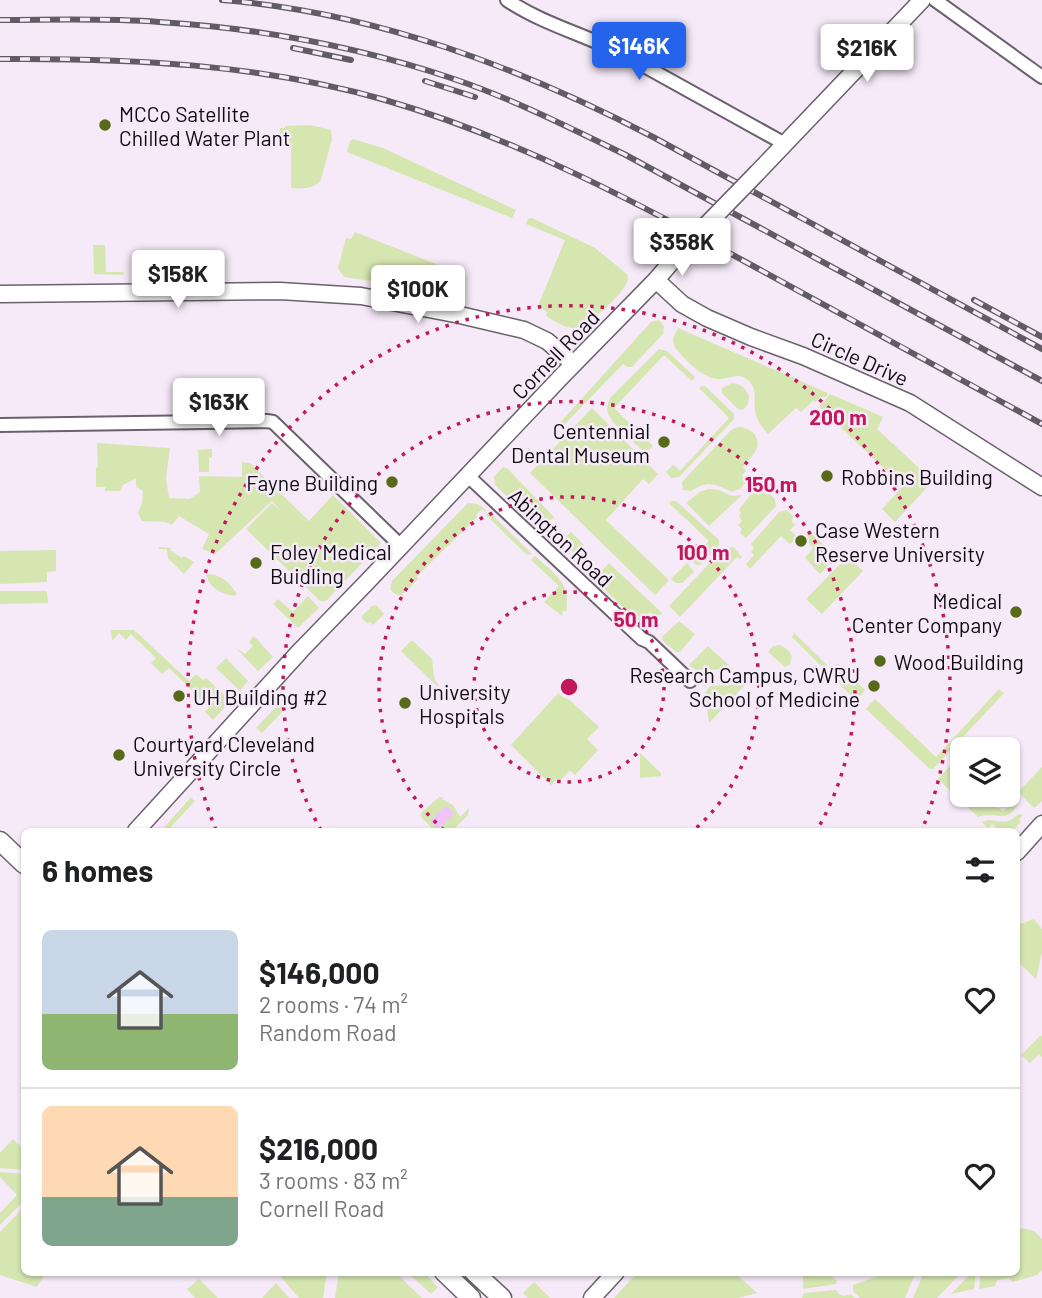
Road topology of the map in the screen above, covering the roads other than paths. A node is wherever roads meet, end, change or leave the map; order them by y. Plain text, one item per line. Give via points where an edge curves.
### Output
1 (507, 0) edge
2 (922, 0) edge
3 (934, 0) edge
4 (1042, 77) edge
5 (785, 144) junction
6 (656, 280) junction
7 (0, 294) edge
8 (573, 364) junction
9 (0, 425) edge
10 (468, 476) junction
11 (1042, 486) edge
12 (401, 546) junction
13 (690, 681) dead end
14 (1042, 824) edge
15 (139, 828) edge
16 (0, 841) edge
17 (1020, 849) edge
18 (21, 861) edge
19 (448, 1276) edge
20 (478, 1276) edge
21 (612, 1276) edge
22 (471, 1298) edge
23 (502, 1298) edge
24 (592, 1298) edge

1 - 5 street via 619,52
2 - 5 street, Cornell Road
3 - 4 street
5 - 6 street, Cornell Road, bridge
6 - 8 street, Cornell Road
6 - 11 street, Circle Drive via 707,318 910,403
7 - 8 street via 280,291 360,296 524,330 547,341
8 - 10 street, Cornell Road
9 - 12 street via 273,422
10 - 12 street, Cornell Road
10 - 13 street, Abington Road
12 - 15 street, Cornell Road
14 - 17 street
16 - 18 main road
19 - 22 main road
20 - 23 main road
21 - 24 street

